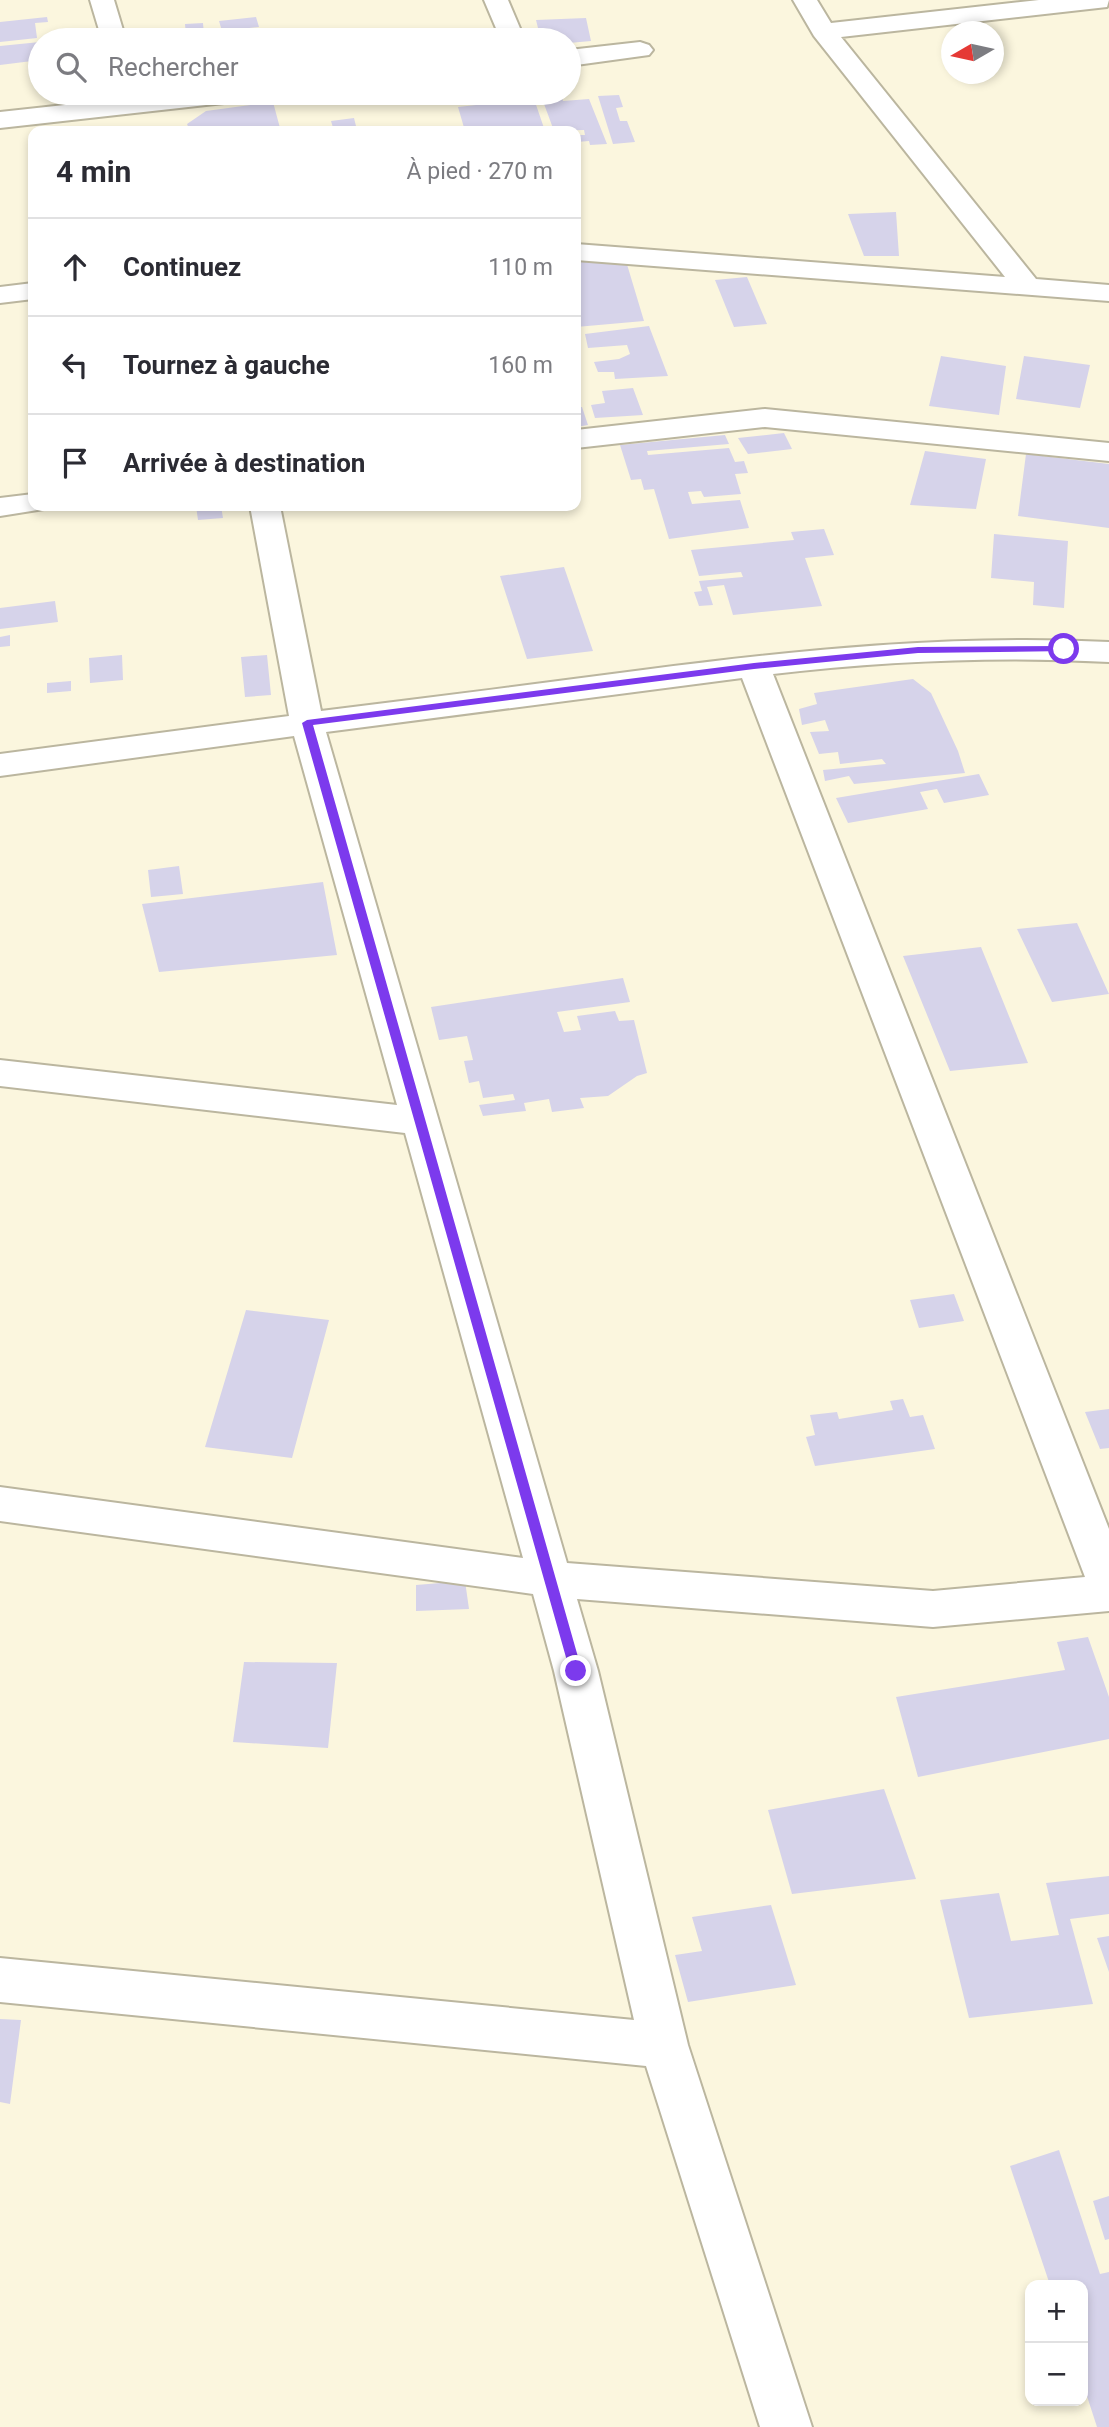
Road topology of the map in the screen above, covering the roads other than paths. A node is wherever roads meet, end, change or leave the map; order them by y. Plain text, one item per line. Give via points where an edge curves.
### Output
1 (102, 0) edge
2 (496, 0) edge
3 (805, 0) edge
4 (1107, 0) edge
5 (110, 28) edge
6 (508, 28) edge
7 (823, 31) junction
8 (640, 50) dead end
9 (581, 57) edge
10 (89, 105) edge
11 (133, 105) edge
12 (0, 120) edge
13 (143, 126) edge
14 (581, 252) edge
15 (1028, 287) junction
16 (28, 292) edge
17 (1109, 293) edge
18 (0, 295) edge
19 (581, 438) edge
20 (1109, 452) edge
21 (28, 504) edge
22 (0, 507) edge
23 (266, 511) edge
24 (1109, 652) edge
25 (754, 666) junction
26 (307, 723) junction
27 (0, 765) edge
28 (0, 1073) edge
29 (419, 1121) junction
30 (0, 1504) edge
31 (550, 1579) junction
32 (1109, 1583) edge
33 (1109, 1593) edge
34 (0, 1980) edge
35 (663, 2045) junction
36 (786, 2427) edge

1 - 5 street
2 - 6 street
3 - 7 street
4 - 7 street
7 - 15 street
8 - 9 street
10 - 12 street
11 - 13 street
14 - 15 street
15 - 17 street
16 - 18 street
19 - 20 street via 765,418
21 - 22 street
23 - 26 street
24 - 25 street via 918,650
25 - 26 street
25 - 32 street
26 - 27 street
26 - 29 street
28 - 29 street
29 - 31 street
30 - 31 street
31 - 33 street via 933,1609
31 - 35 street via 576,1671
34 - 35 street
35 - 36 street

